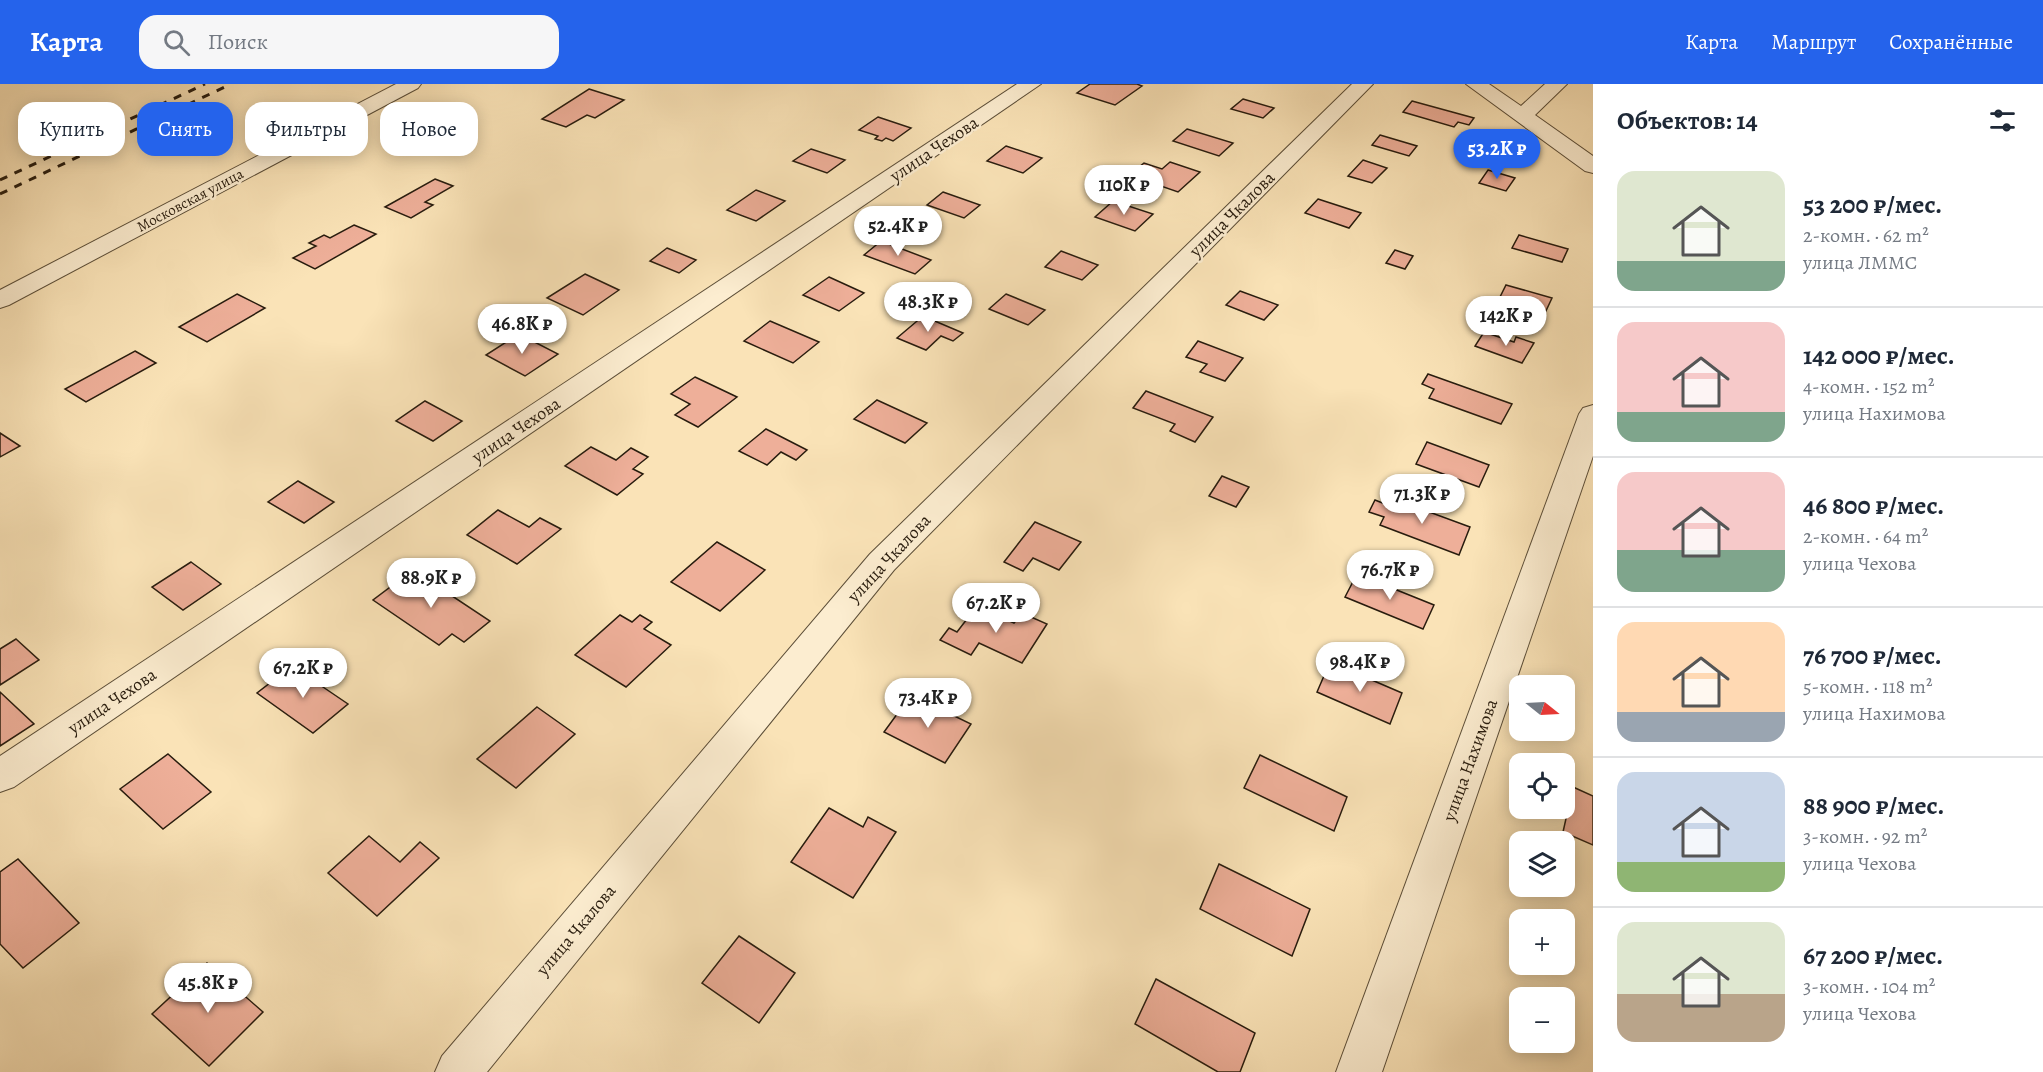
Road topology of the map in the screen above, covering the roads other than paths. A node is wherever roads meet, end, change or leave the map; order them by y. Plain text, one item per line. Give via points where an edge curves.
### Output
1 (411, 84) edge
2 (1031, 84) edge
3 (1363, 84) edge
4 (1476, 84) edge
5 (1557, 84) edge
6 (1522, 116) junction
7 (1593, 166) edge
8 (0, 300) edge
9 (1593, 414) edge
10 (0, 776) edge
11 (458, 1072) edge
12 (1359, 1072) edge

1 - 8 street, Московская улица
2 - 10 street, улица Чехова
3 - 11 street, улица Чкалова via 882,562
4 - 6 street
5 - 6 street
6 - 7 street
9 - 12 street, улица Нахимова

